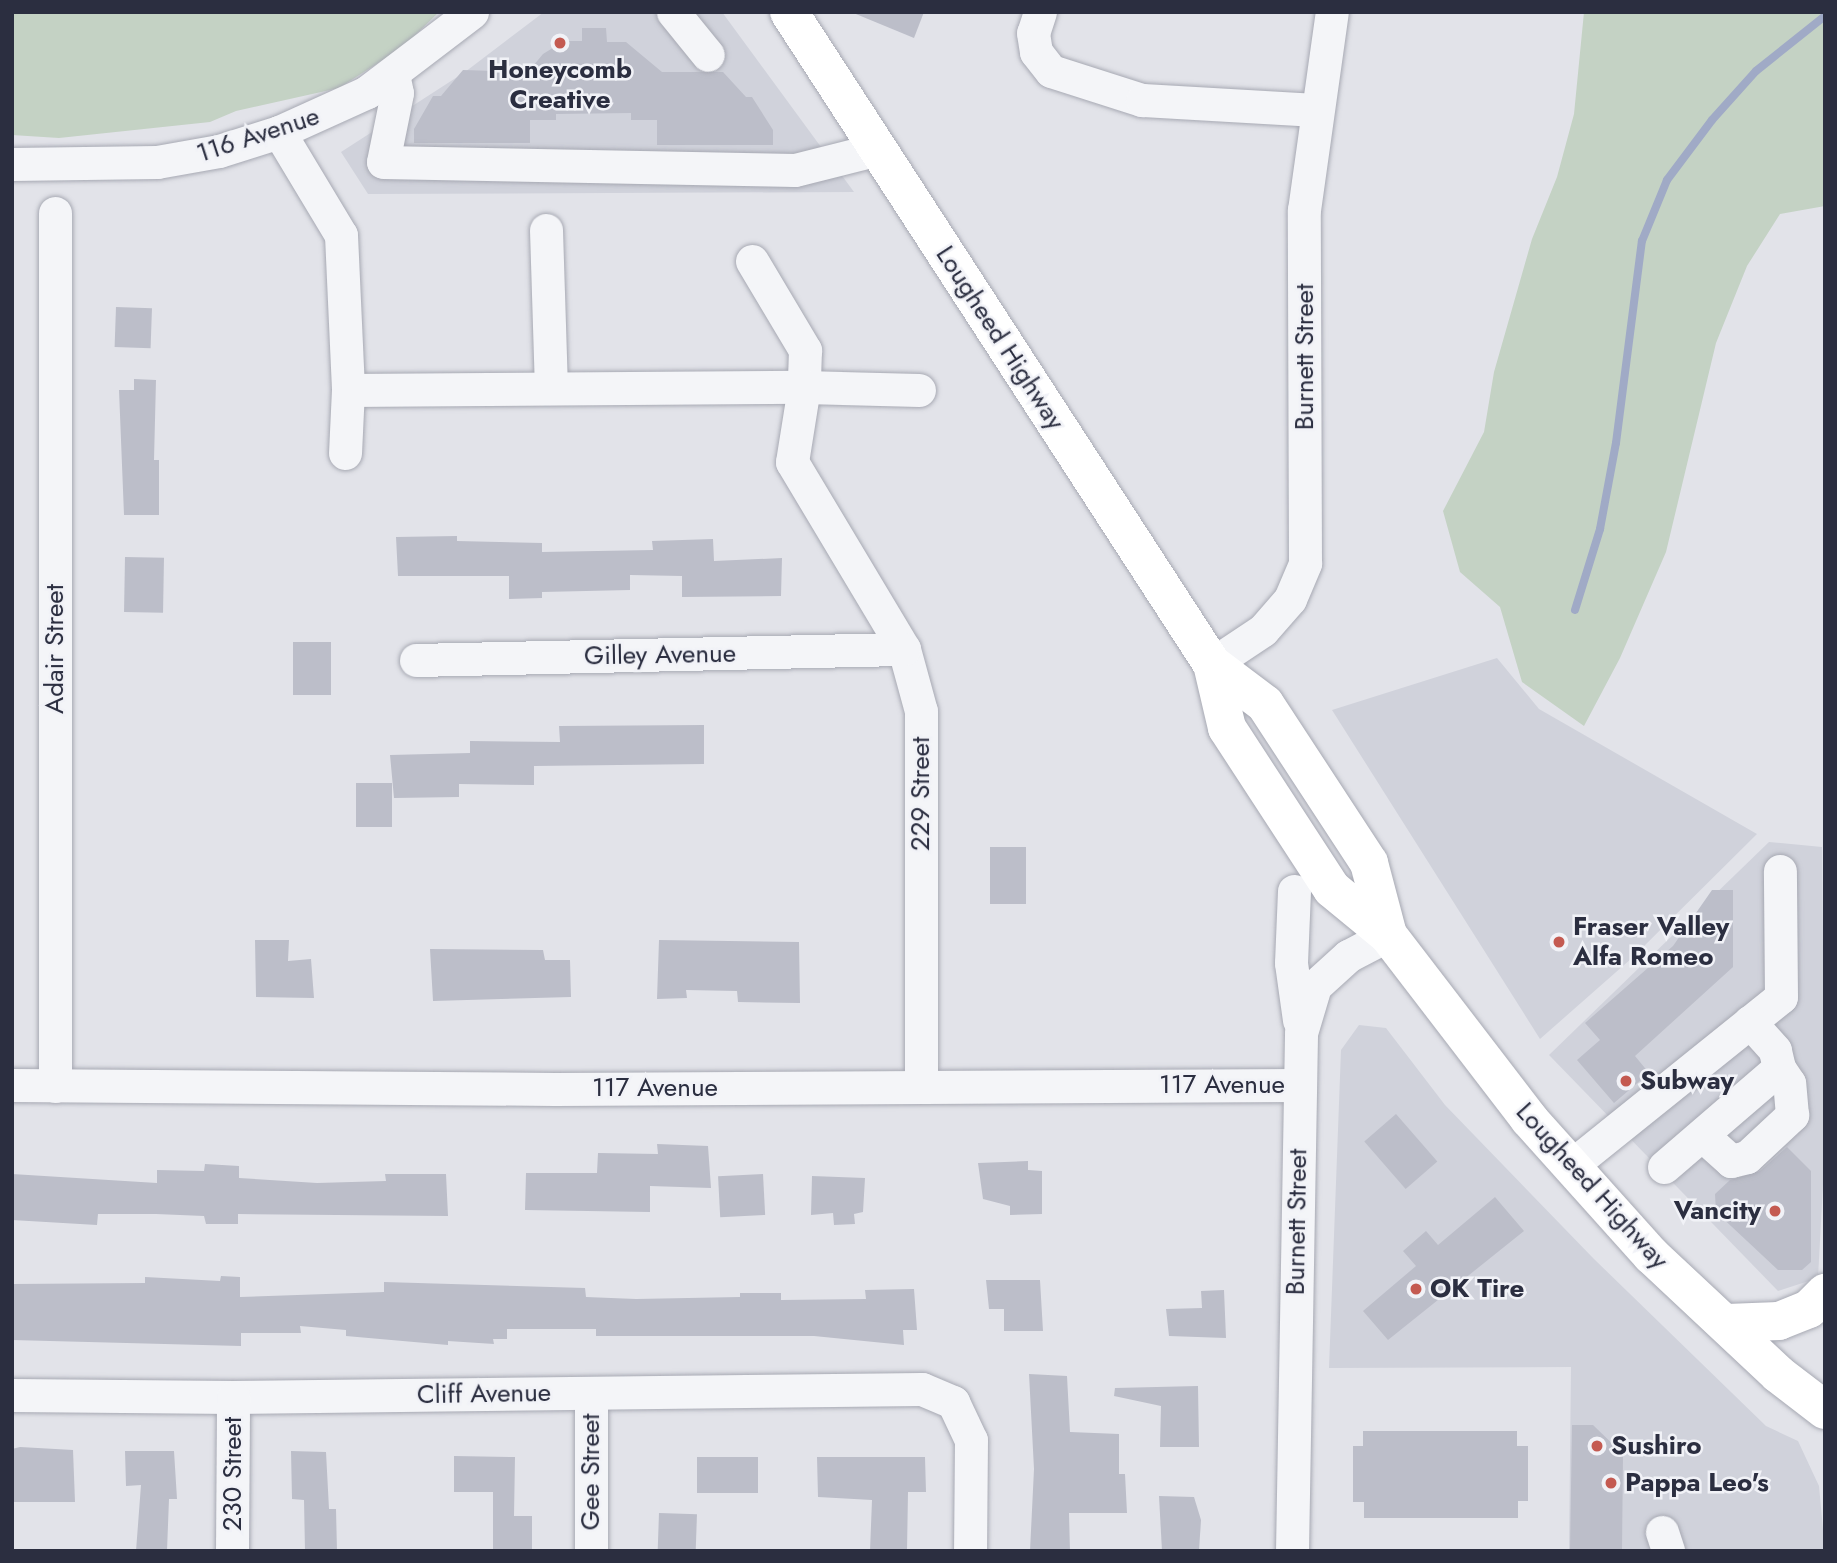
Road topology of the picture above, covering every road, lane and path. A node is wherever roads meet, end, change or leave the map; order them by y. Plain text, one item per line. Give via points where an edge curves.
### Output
1 (472, 12) edge
2 (673, 12) edge
3 (789, 12) edge
4 (1040, 12) edge
5 (1332, 12) edge
6 (708, 55) dead end
7 (393, 74) junction
8 (1317, 110) junction
9 (279, 132) junction
10 (878, 149) junction
11 (12, 164) edge
12 (55, 213) dead end
13 (546, 230) dead end
14 (752, 261) dead end
15 (804, 387) junction
16 (551, 388) junction
17 (348, 390) junction
18 (919, 390) dead end
19 (345, 453) dead end
20 (904, 649) junction
21 (416, 660) dead end
22 (1212, 664) junction
23 (1780, 871) dead end
24 (1294, 891) dead end
25 (1388, 935) junction
26 (1750, 1022) junction
27 (1301, 1033) junction
28 (1779, 1068) junction
29 (12, 1085) edge
30 (1298, 1085) junction
31 (55, 1086) junction
32 (920, 1086) junction
33 (1702, 1135) junction
34 (1572, 1165) junction
35 (1664, 1167) dead end
36 (1825, 1293) edge
37 (1727, 1323) junction
38 (591, 1393) junction
39 (12, 1395) edge
40 (233, 1397) junction
41 (1825, 1410) edge
42 (232, 1551) edge
43 (591, 1551) edge
44 (970, 1551) edge
45 (1293, 1551) edge

1 - 7 street, 116 Avenue
2 - 6 street
3 - 10 main road, Lougheed Highway
4 - 8 street via 1033,33 1036,52 1051,71 1142,100
5 - 8 street, Burnett Street
7 - 9 street, 116 Avenue via 342,106
7 - 10 street via 397,93 383,162 795,170
8 - 22 street, Burnett Street via 1304,210 1305,563 1290,599 1263,630
9 - 11 street, 116 Avenue via 219,151 157,162
9 - 17 street via 341,234
10 - 22 main road, Lougheed Highway
12 - 31 street, Adair Street
13 - 16 street
14 - 15 street, 229 Street via 805,350
15 - 16 street
15 - 18 street
15 - 20 street, 229 Street via 792,462
16 - 17 street
17 - 19 street
20 - 21 street, Gilley Avenue
20 - 32 street, 229 Street via 921,711
22 - 25 main road, Lougheed Highway via 1227,727 1295,835 1332,889
23 - 26 street via 1781,997
24 - 27 street via 1291,963
25 - 27 street, Burnett Street via 1348,956 1315,985
25 - 34 main road, Lougheed Highway via 1529,1119
26 - 28 street via 1775,1049
26 - 34 street
27 - 30 street, Burnett Street
28 - 33 street
28 - 33 street via 1789,1083 1792,1115 1747,1157 1731,1161
29 - 31 street, 117 Avenue
30 - 32 street, 117 Avenue
30 - 45 street, Burnett Street
31 - 32 street, 117 Avenue
33 - 35 street
34 - 37 main road, Lougheed Highway via 1651,1255
36 - 37 main road via 1809,1309 1779,1321
37 - 41 main road, Lougheed Highway via 1778,1374
38 - 40 street, Cliff Avenue
38 - 43 street, Gee Street
38 - 44 street, Cliff Avenue via 922,1389 953,1402 971,1440
39 - 40 street, Cliff Avenue
40 - 42 street, 230 Street

